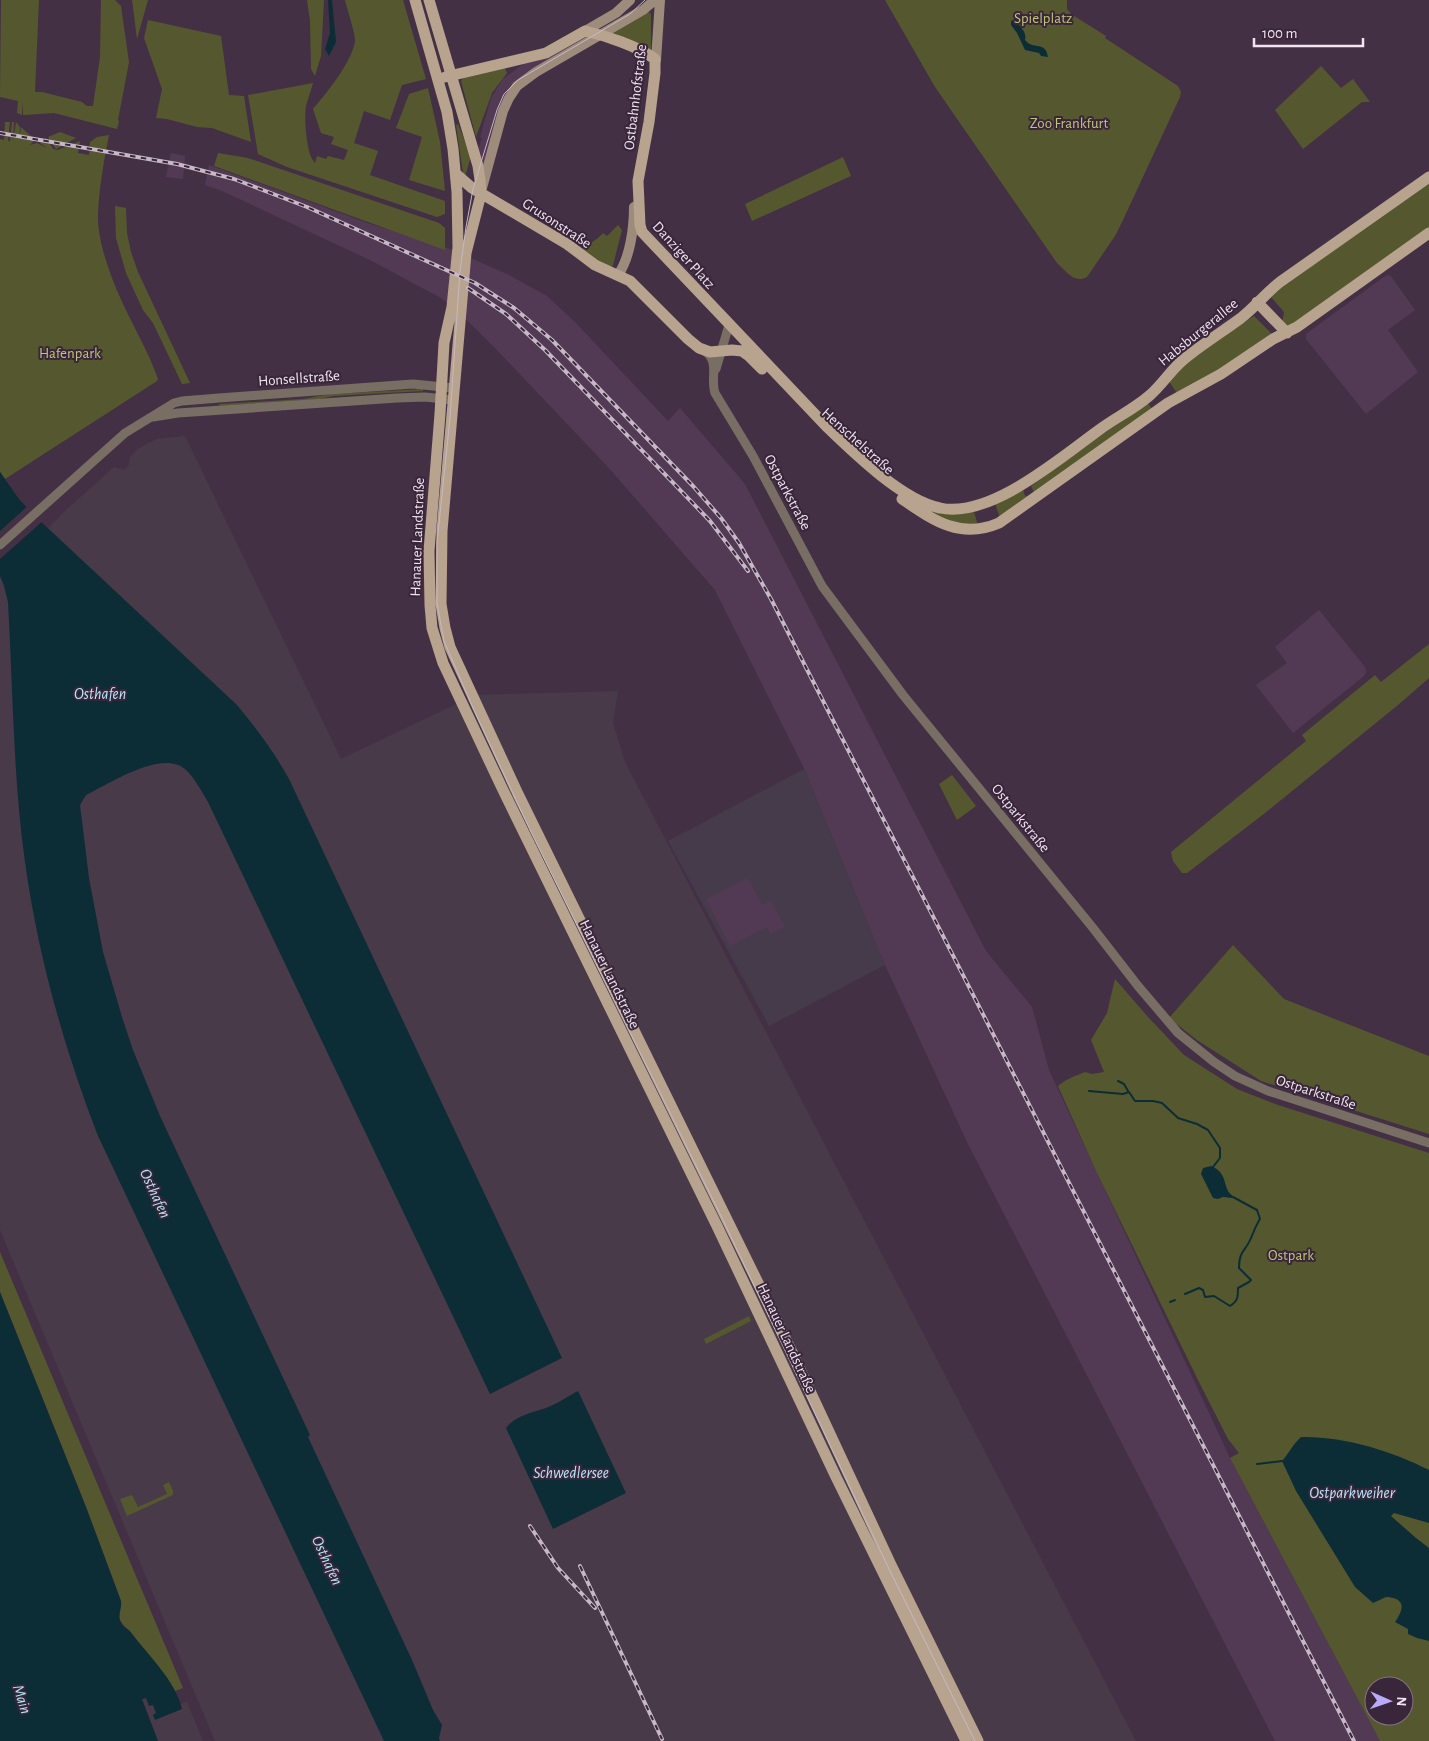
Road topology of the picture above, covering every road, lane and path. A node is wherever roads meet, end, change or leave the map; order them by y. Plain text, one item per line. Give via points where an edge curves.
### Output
1 (415, 0) edge
2 (429, 0) edge
3 (630, 0) edge
4 (656, 0) edge
5 (585, 31) junction
6 (601, 35) junction
7 (656, 60) junction
8 (451, 75) junction
9 (438, 80) junction
10 (456, 174) junction
11 (1429, 177) edge
12 (637, 185) junction
13 (480, 194) junction
14 (1429, 233) edge
15 (618, 275) junction
16 (1257, 302) junction
17 (727, 323) junction
18 (1277, 323) junction
19 (1287, 333) junction
20 (1273, 339) junction
21 (705, 351) junction
22 (721, 351) junction
23 (714, 376) junction
24 (441, 386) junction
25 (453, 394) junction
26 (441, 398) junction
27 (150, 418) junction
28 (1026, 482) junction
29 (1037, 497) junction
30 (983, 503) joint
31 (0, 545) edge
32 (432, 628) junction
33 (446, 632) junction
34 (437, 648) junction
35 (456, 690) junction
36 (474, 700) junction
37 (470, 721) junction
38 (1429, 1143) edge
39 (966, 1741) edge
40 (978, 1741) edge

1 - 9 main road, Hanauer Landstraße
2 - 8 main road, Hanauer Landstraße
3 - 5 main road via 612,16
4 - 6 main road, Hanauer Landstraße
4 - 7 main road, Ostbahnhofstraße
5 - 6 main road
5 - 8 main road via 546,52
6 - 7 main road
6 - 13 main road, Hanauer Landstraße via 528,77 512,92 503,111
7 - 12 main road, Ostbahnhofstraße
8 - 9 main road
8 - 13 main road, Hanauer Landstraße via 479,170
9 - 10 main road, Hanauer Landstraße via 450,128
10 - 13 main road
10 - 24 main road, Hanauer Landstraße via 458,246
11 - 16 main road, Habsburgerallee via 1280,282
12 - 15 main road, Danziger Platz
12 - 17 main road, Danziger Platz via 642,232
13 - 15 main road, Grusonstraße via 559,239 597,267
13 - 25 main road, Hanauer Landstraße via 467,248
14 - 19 main road
15 - 21 main road via 634,284 688,339
16 - 18 main road
16 - 28 main road, Habsburgerallee via 1176,366 1148,396
17 - 22 street
17 - 30 main road, Henschelstraße via 826,427 883,477 916,499 940,508 959,509
18 - 19 main road
18 - 20 main road via 1278,332
19 - 20 main road
20 - 29 main road via 1163,407
21 - 22 main road
21 - 23 street, Ostparkstraße via 713,362
22 - 23 street, Ostparkstraße
22 - 29 main road, Henschelstraße via 737,350 749,356 841,449 884,486 943,524 961,530 990,527
23 - 38 street, Ostparkstraße via 715,393 750,450 830,598 903,694 1178,1033 1214,1062 1247,1082
24 - 25 street, Honsellstraße
24 - 26 main road, Hanauer Landstraße
24 - 27 street, Honsellstraße via 413,384 182,400 166,406
25 - 26 street, Honsellstraße
25 - 33 main road, Hanauer Landstraße via 440,563 441,604
26 - 27 street, Honsellstraße via 353,400 178,413
26 - 32 main road, Hanauer Landstraße via 430,530
27 - 31 street, Honsellstraße via 125,433
28 - 29 main road via 1029,494
28 - 30 main road, Habsburgerallee
32 - 33 main road
32 - 34 main road, Hanauer Landstraße
33 - 34 main road
33 - 36 main road, Hanauer Landstraße via 454,658
34 - 35 main road, Hanauer Landstraße
35 - 36 main road
35 - 37 main road, Hanauer Landstraße
36 - 37 main road
36 - 40 main road, Hanauer Landstraße
37 - 39 main road, Hanauer Landstraße

